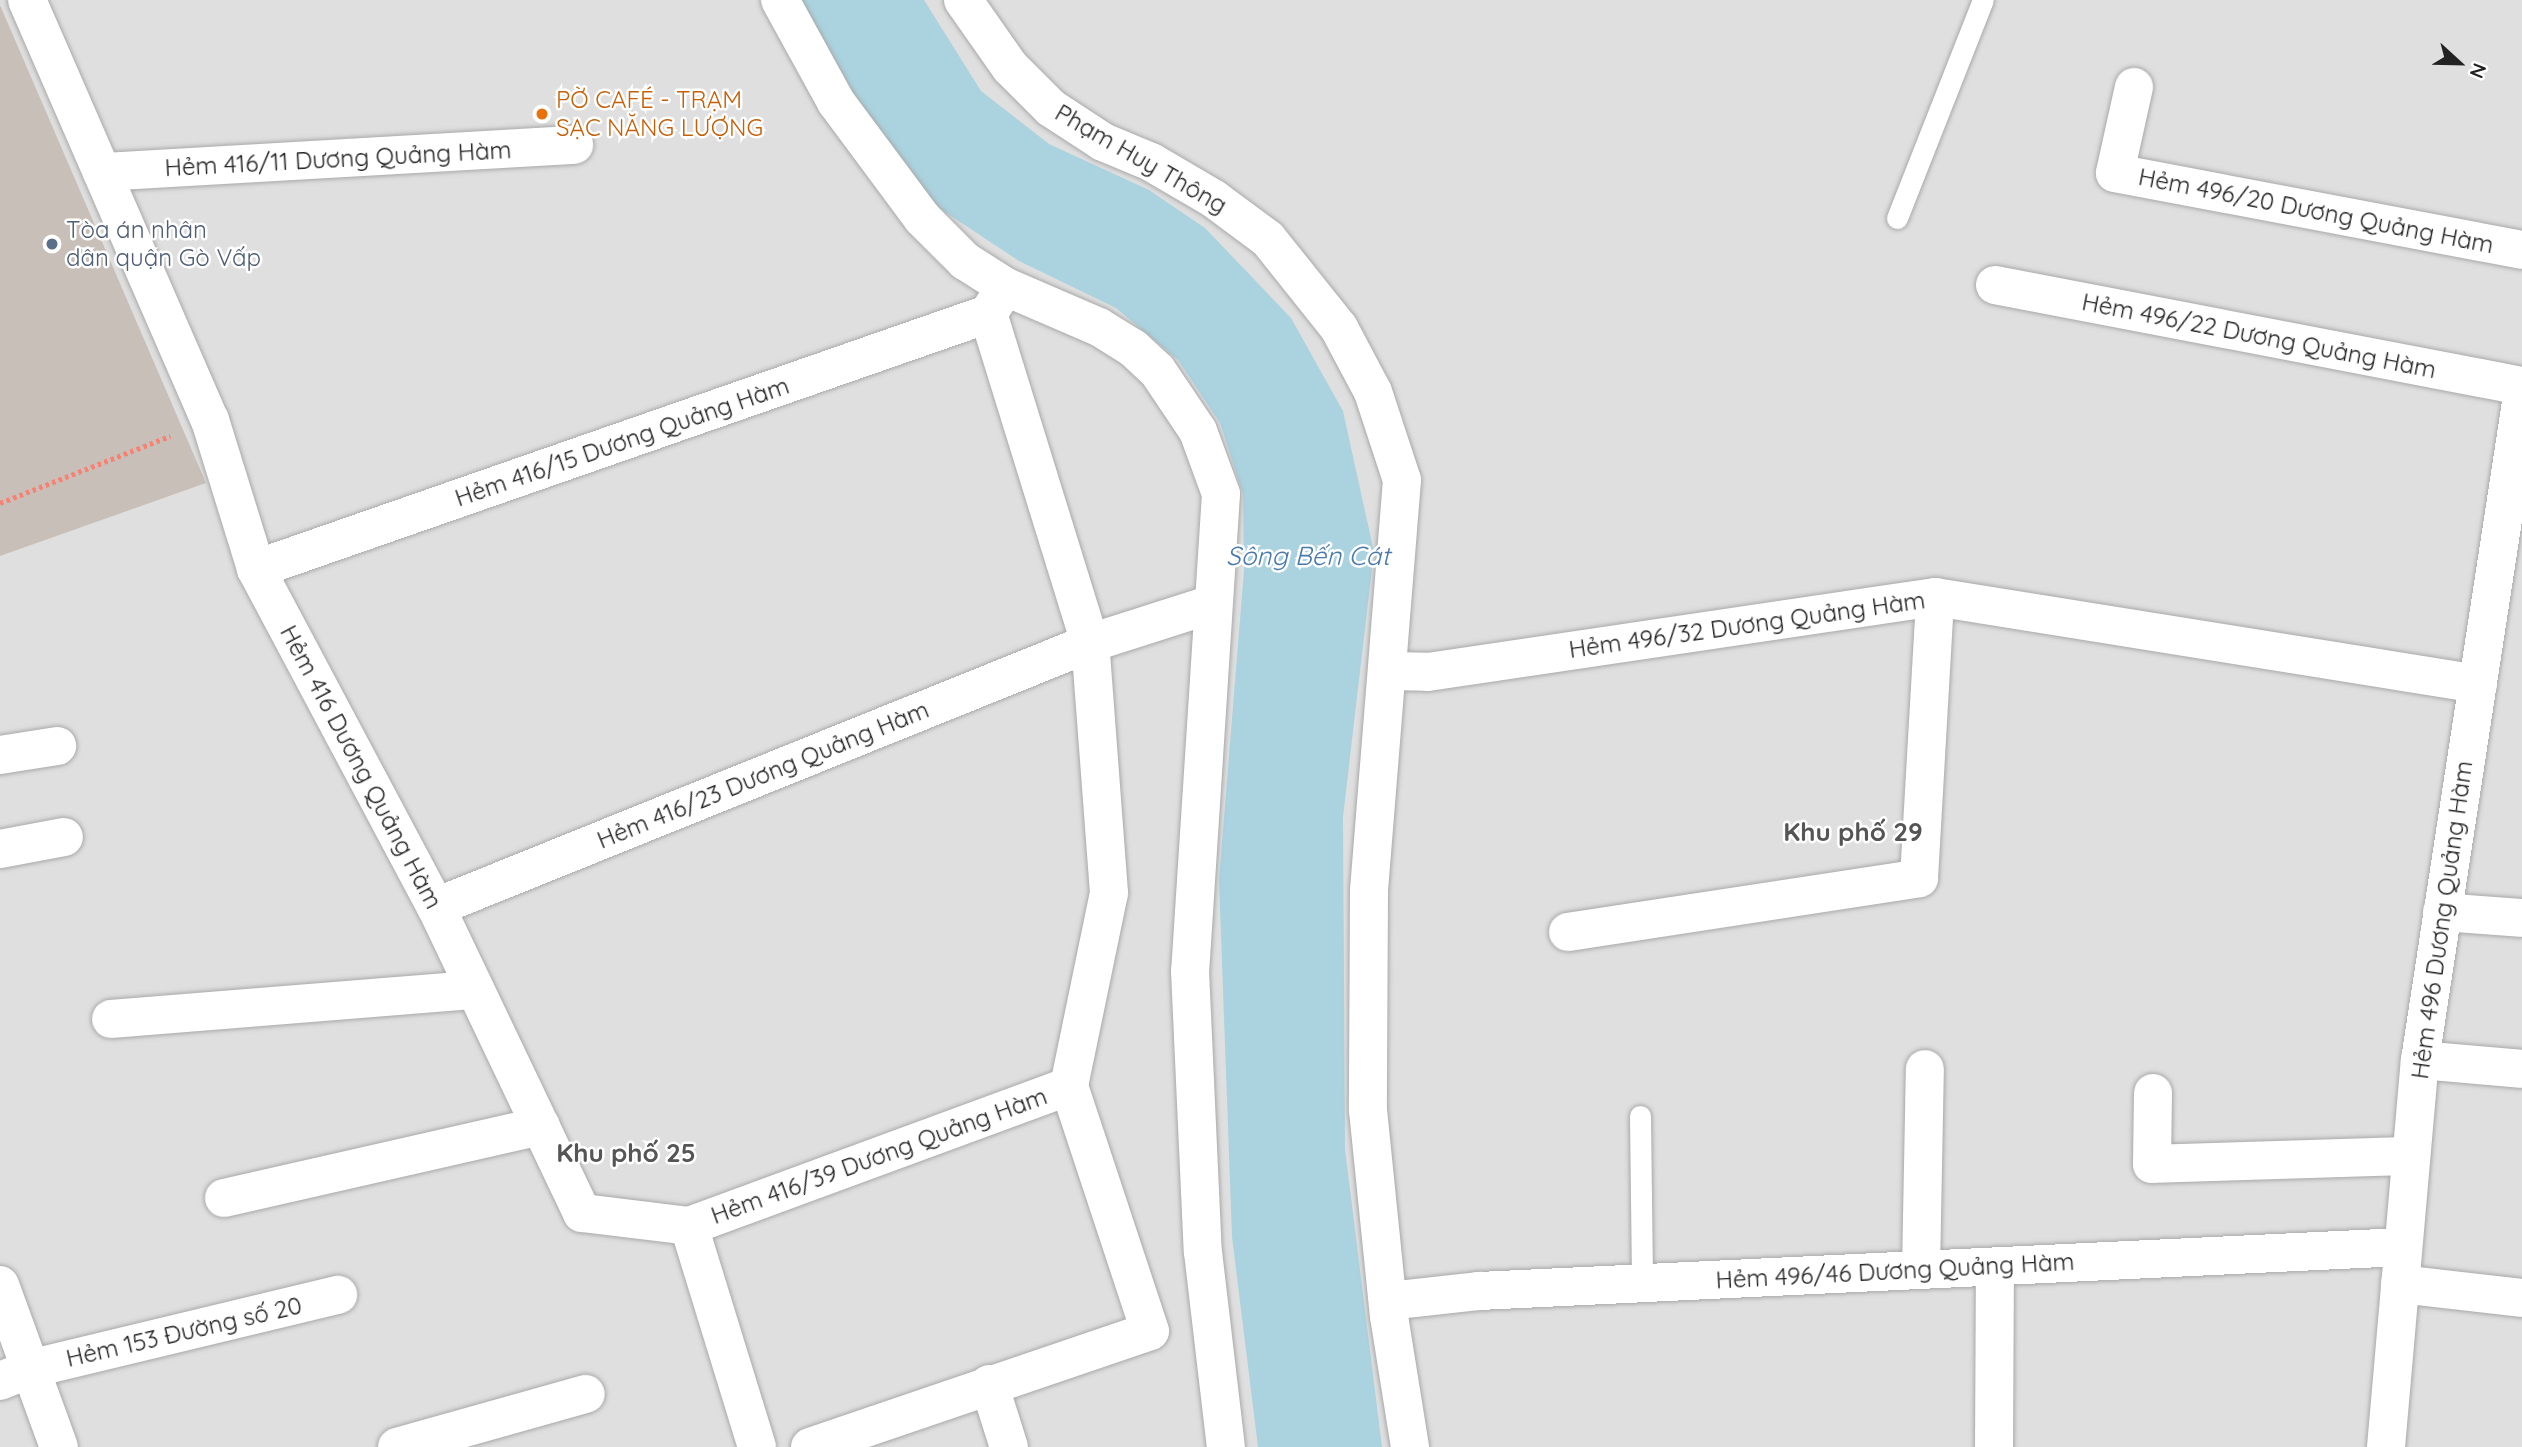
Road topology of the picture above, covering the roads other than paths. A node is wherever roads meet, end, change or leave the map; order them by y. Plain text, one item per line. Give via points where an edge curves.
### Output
1 (27, 0) edge
2 (780, 0) edge
3 (963, 0) edge
4 (1983, 0) edge
5 (2134, 87) dead end
6 (574, 145) dead end
7 (102, 173) junction
8 (1897, 218) dead end
9 (2522, 250) edge
10 (1995, 285) dead end
11 (997, 300) junction
12 (2522, 386) edge
13 (2522, 396) edge
14 (256, 569) junction
15 (2507, 590) edge
16 (1934, 597) junction
17 (1212, 604) junction
18 (1090, 643) junction
19 (1389, 671) junction
20 (2478, 684) junction
21 (57, 746) dead end
22 (0, 755) edge
23 (64, 837) dead end
24 (0, 849) edge
25 (436, 907) junction
26 (2442, 912) junction
27 (2522, 918) edge
28 (1568, 932) dead end
29 (475, 989) junction
30 (111, 1019) dead end
31 (2420, 1060) junction
32 (1925, 1069) dead end
33 (2522, 1069) edge
34 (1069, 1086) junction
35 (2153, 1093) dead end
36 (1640, 1116) dead end
37 (541, 1126) junction
38 (2411, 1156) junction
39 (224, 1198) dead end
40 (689, 1226) junction
41 (2402, 1266) junction
42 (1995, 1267) junction
43 (1922, 1270) junction
44 (1642, 1283) junction
45 (0, 1285) edge
46 (338, 1295) dead end
47 (2522, 1298) edge
48 (1388, 1301) junction
49 (14, 1375) edge
50 (989, 1384) junction
51 (586, 1394) dead end
52 (59, 1447) edge
53 (397, 1447) edge
54 (757, 1447) edge
55 (810, 1447) edge
56 (1009, 1447) edge
57 (1226, 1447) edge
58 (1410, 1447) edge
59 (1994, 1447) edge
60 (2386, 1447) edge

1 - 7 street, Hẻm 416 Dương Quảng Hàm
2 - 11 street via 835,102 907,199
3 - 19 street, Phạm Huy Thông via 1010,67 1051,108 1103,142 1151,162 1214,199 1268,239 1339,328 1373,392 1402,480
4 - 8 lane
5 - 9 street, Hẻm 496/20 Dương Quảng Hàm via 2115,173
6 - 7 street, Hẻm 416/11 Dương Quảng Hàm
7 - 14 street, Hẻm 416 Dương Quảng Hàm via 210,420
10 - 12 street, Hẻm 496/22 Dương Quảng Hàm
11 - 14 street, Hẻm 416/15 Dương Quảng Hàm
11 - 17 street via 1099,327 1157,370 1198,432 1221,494 1220,554
11 - 18 street
13 - 15 street, Hẻm 496 Dương Quảng Hàm
14 - 25 street, Hẻm 416 Dương Quảng Hàm
15 - 20 street, Hẻm 496 Dương Quảng Hàm
16 - 19 street, Hẻm 496/32 Dương Quảng Hàm via 1428,672
16 - 20 street, Hẻm 496/32 Dương Quảng Hàm
16 - 28 street via 1919,878
17 - 18 street, Hẻm 416/23 Dương Quảng Hàm
17 - 57 street via 1190,971 1203,1252
18 - 25 street, Hẻm 416/23 Dương Quảng Hàm
18 - 34 street via 1109,894
19 - 48 street, Phạm Huy Thông via 1369,891 1368,1110
20 - 26 street, Hẻm 496 Dương Quảng Hàm
21 - 22 street
23 - 24 street
25 - 29 street, Hẻm 416 Dương Quảng Hàm
26 - 27 street
26 - 31 street, Hẻm 496 Dương Quảng Hàm
29 - 30 street
29 - 37 street, Hẻm 416 Dương Quảng Hàm
31 - 33 street
31 - 38 street, Hẻm 496 Dương Quảng Hàm
32 - 43 street
34 - 40 street, Hẻm 416/39 Dương Quảng Hàm
34 - 50 street via 1150,1331
35 - 38 street via 2152,1164
36 - 44 lane
37 - 39 street
37 - 40 street, Hẻm 416 Dương Quảng Hàm via 582,1213
38 - 41 street, Hẻm 496 Dương Quảng Hàm
40 - 54 street
41 - 42 street, Hẻm 496/46 Dương Quảng Hàm
41 - 47 street, Hẻm 496/46 Dương Quảng Hàm
41 - 60 street, Hẻm 496 Dương Quảng Hàm
42 - 43 street, Hẻm 496/46 Dương Quảng Hàm
42 - 59 street
43 - 44 street, Hẻm 496/46 Dương Quảng Hàm
44 - 48 street, Hẻm 496/46 Dương Quảng Hàm via 1479,1291
45 - 49 street
46 - 49 street, Hẻm 153 Đường số 20
48 - 58 street, Phạm Huy Thông
49 - 52 street
50 - 55 street
50 - 56 street
51 - 53 street

